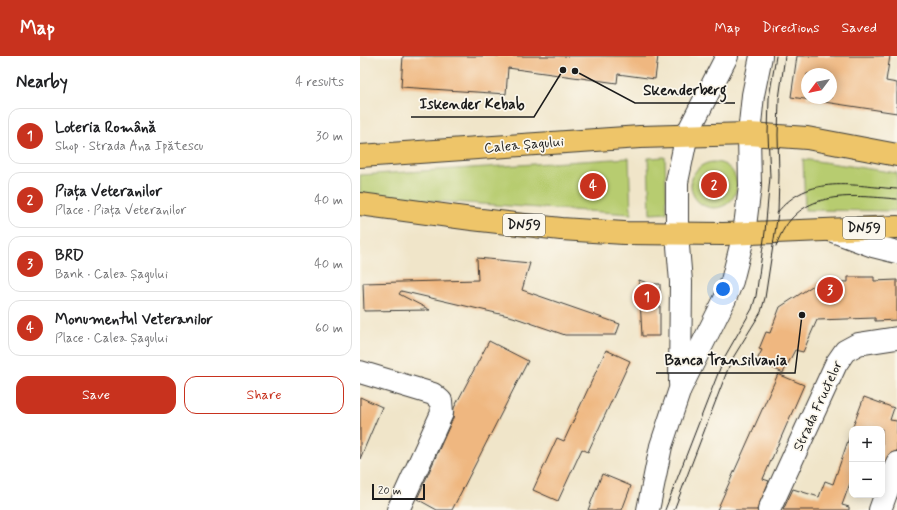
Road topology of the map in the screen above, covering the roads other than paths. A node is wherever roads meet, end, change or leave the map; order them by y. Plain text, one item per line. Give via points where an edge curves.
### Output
1 (727, 56) edge
2 (761, 56) edge
3 (687, 134) junction
4 (749, 134) junction
5 (897, 154) edge
6 (360, 156) edge
7 (360, 204) edge
8 (897, 227) edge
9 (830, 230) junction
10 (677, 234) junction
11 (744, 234) junction
12 (897, 252) edge
13 (897, 338) edge
14 (360, 372) edge
15 (680, 389) junction
16 (897, 463) edge
17 (398, 510) edge
18 (648, 510) edge
19 (769, 510) edge
20 (880, 510) edge

1 - 3 street
2 - 4 street
3 - 4 main road, Calea Șagului
3 - 6 main road, Calea Șagului
3 - 10 street via 676,182
4 - 5 main road via 801,138
4 - 11 street via 750,186
7 - 10 main road, DN59 via 561,229
8 - 9 main road, DN59
9 - 11 main road, DN59
9 - 12 street
10 - 11 main road, DN59
10 - 15 street via 681,282
11 - 15 street via 725,299
13 - 19 street, Strada Fructelor via 858,344 845,351 836,364
14 - 17 street via 433,394 441,401 442,413
15 - 18 street via 661,446
16 - 20 street

